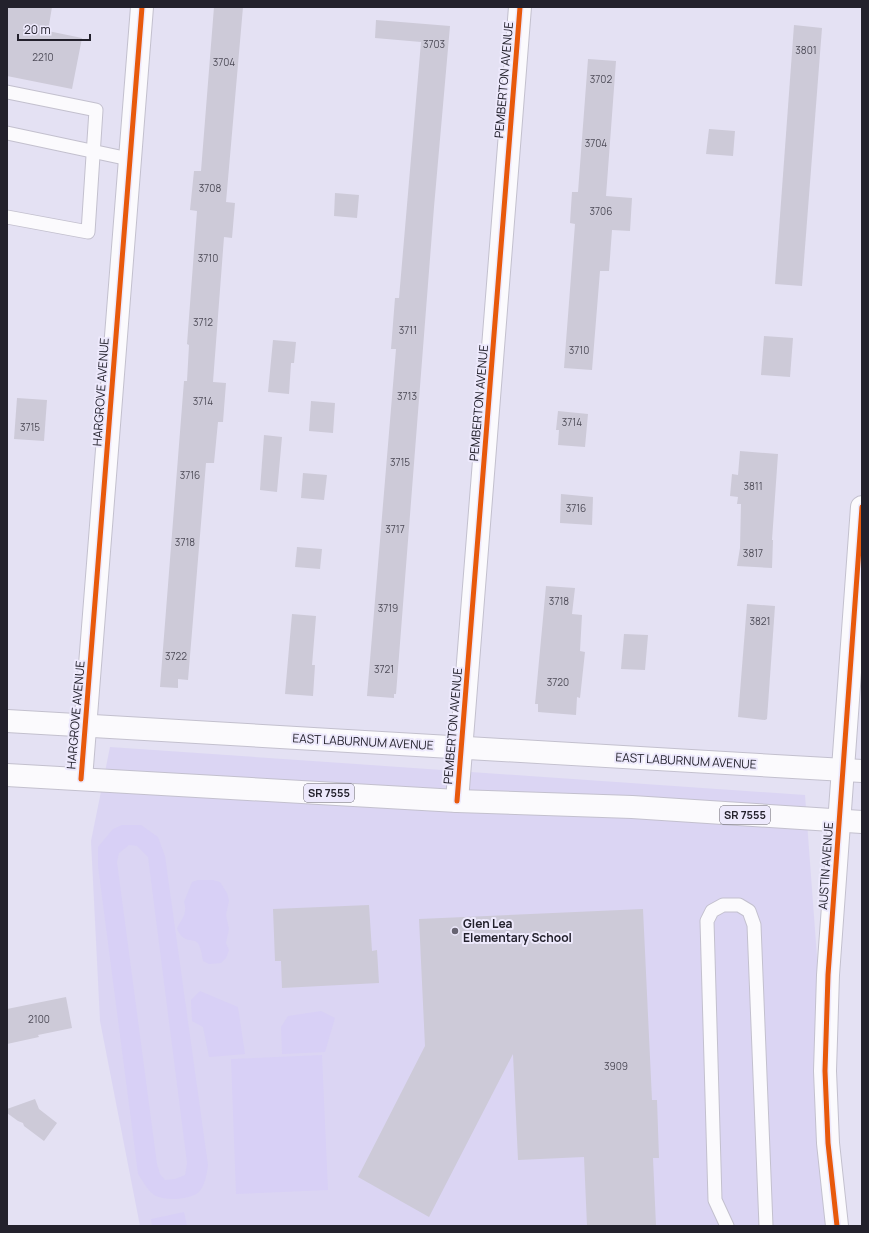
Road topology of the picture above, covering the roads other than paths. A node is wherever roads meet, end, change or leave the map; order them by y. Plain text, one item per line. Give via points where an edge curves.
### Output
1 (142, 7) edge
2 (520, 7) edge
3 (7, 92) edge
4 (7, 133) edge
5 (92, 151) junction
6 (129, 159) junction
7 (7, 218) edge
8 (862, 508) edge
9 (7, 720) edge
10 (85, 726) junction
11 (461, 748) junction
12 (853, 770) edge
13 (7, 775) edge
14 (81, 779) junction
15 (457, 801) junction
16 (839, 821) junction
17 (862, 822) edge
18 (727, 1226) edge
19 (766, 1226) edge
20 (837, 1226) edge

1 - 6 street, HARGROVE AVENUE
2 - 11 street, PEMBERTON AVENUE
3 - 5 lane via 96,110
4 - 5 lane
5 - 6 lane
5 - 7 lane via 88,232
6 - 10 street, HARGROVE AVENUE
8 - 12 street, AUSTIN AVENUE
9 - 10 street, EAST LABURNUM AVENUE
10 - 11 street, EAST LABURNUM AVENUE
10 - 14 street, HARGROVE AVENUE
11 - 12 street, EAST LABURNUM AVENUE
11 - 15 street, PEMBERTON AVENUE
12 - 16 street, AUSTIN AVENUE
13 - 14 street, SR 7555
14 - 15 street, SR 7555
15 - 16 street, SR 7555 via 632,807
16 - 17 street, SR 7555
16 - 20 street, AUSTIN AVENUE via 828,975 825,1071 828,1143
18 - 19 lane via 715,1200 707,921 712,911 723,905 739,905 749,911 754,925

